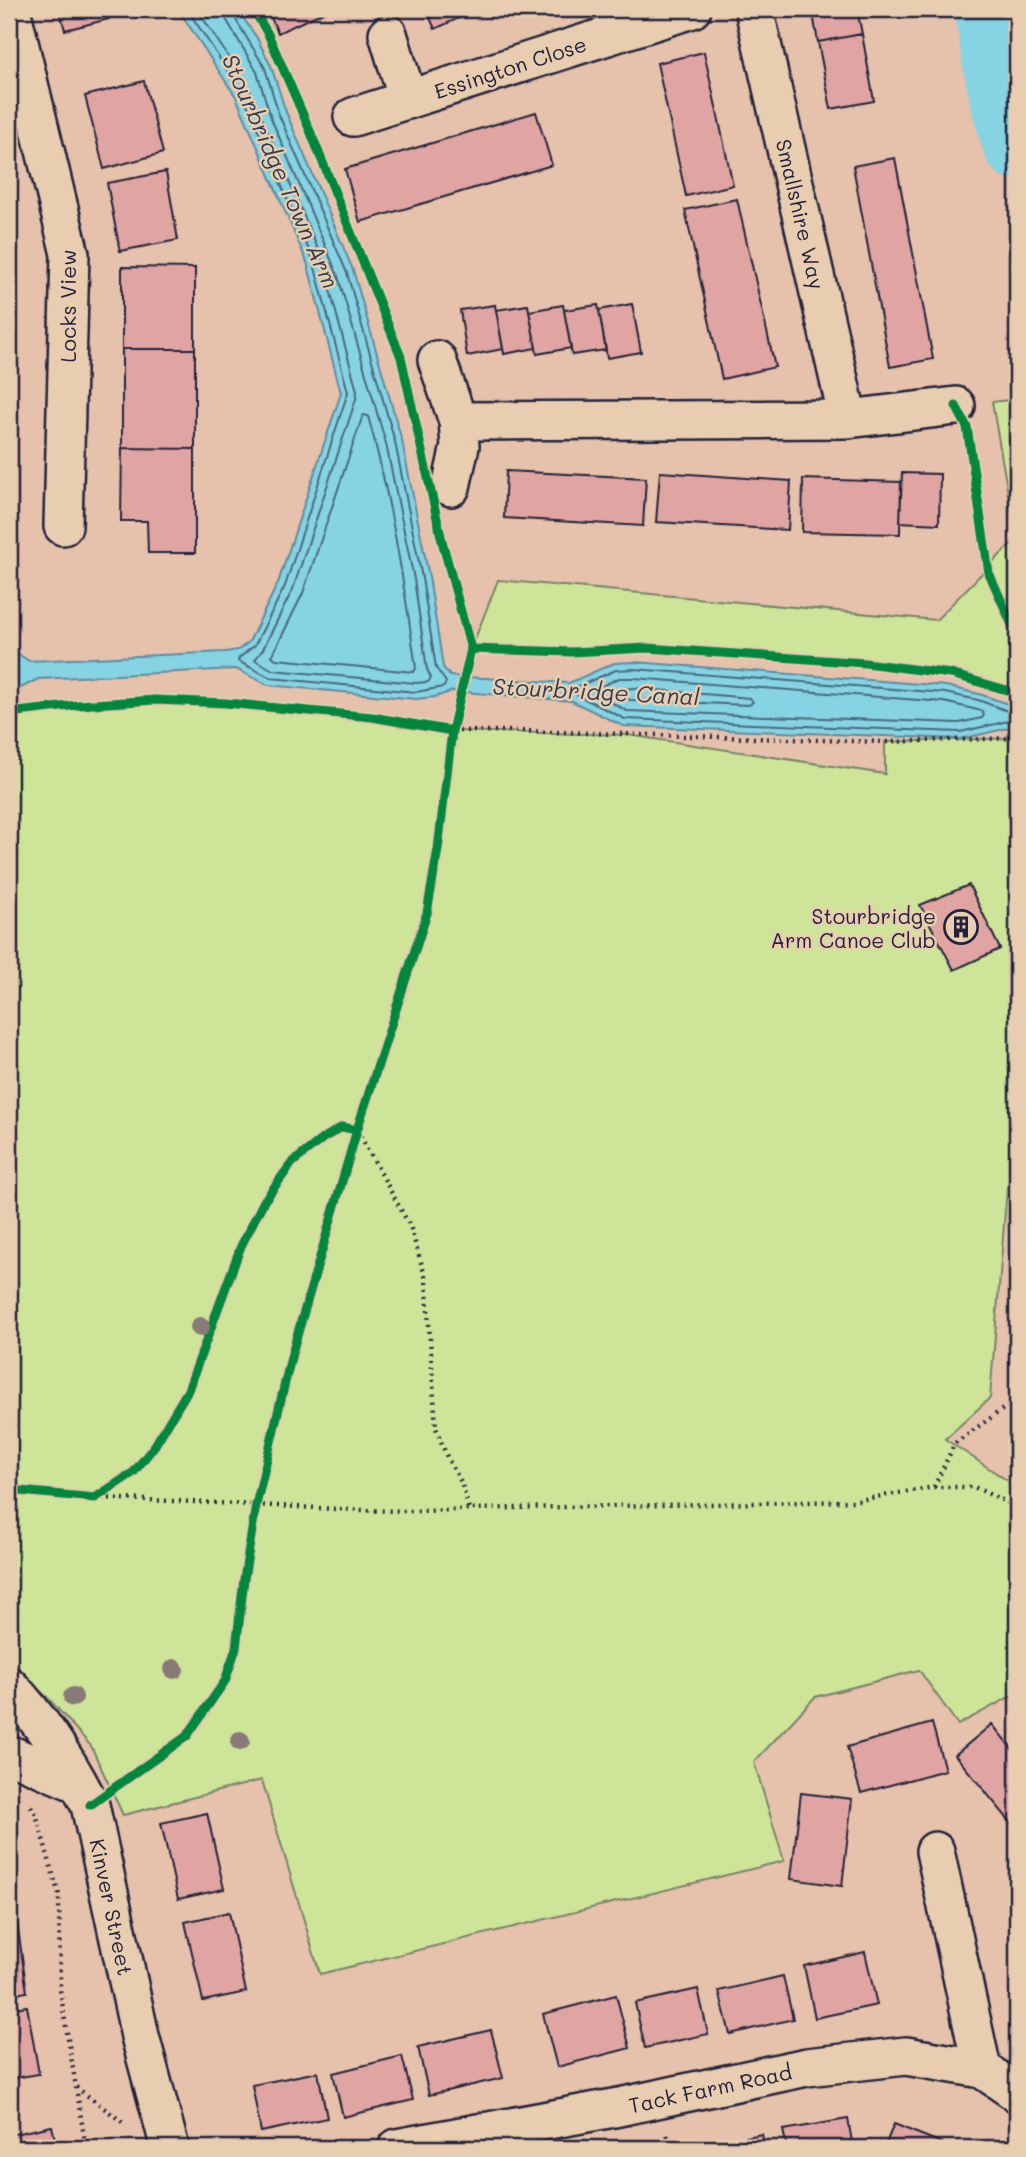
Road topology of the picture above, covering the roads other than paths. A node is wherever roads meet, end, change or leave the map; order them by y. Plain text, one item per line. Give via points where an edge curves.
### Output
1 (10, 9) edge
2 (692, 9) edge
3 (754, 9) edge
4 (388, 34) dead end
5 (408, 100) junction
6 (353, 117) dead end
7 (437, 360) dead end
8 (956, 406) dead end
9 (848, 419) junction
10 (458, 421) junction
11 (451, 487) dead end
12 (63, 526) dead end
13 (9, 1686) edge
14 (9, 1754) edge
15 (79, 1783) junction
16 (935, 1851) dead end
17 (982, 2069) junction
18 (1017, 2093) edge
19 (170, 2148) edge
20 (397, 2148) edge

1 - 12 street, Locks View via 70,254
2 - 5 street, Essington Close
3 - 9 street, Smallshire Way
4 - 5 street, Essington Close
5 - 6 street, Essington Close
7 - 10 street
8 - 9 street
9 - 10 street
10 - 11 street via 460,446
13 - 15 street, Kinver Street
14 - 15 street
15 - 19 street, Kinver Street via 90,1805 140,2036
16 - 17 street
17 - 18 street, Tack Farm Road
17 - 20 street, Tack Farm Road via 906,2056 807,2067

